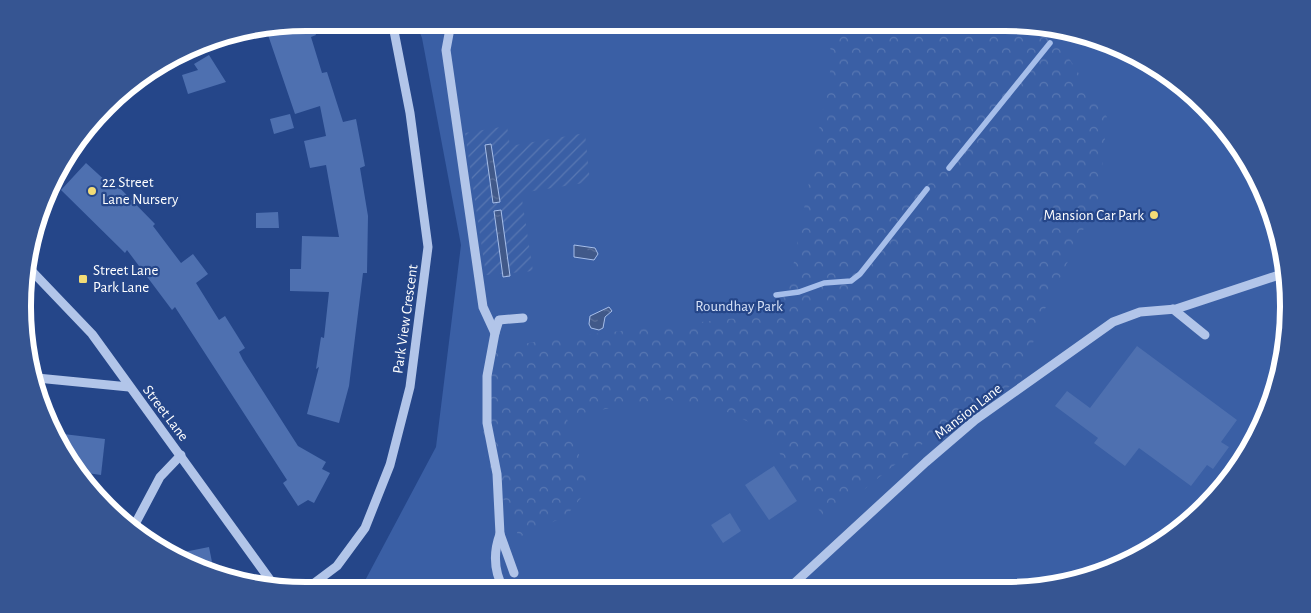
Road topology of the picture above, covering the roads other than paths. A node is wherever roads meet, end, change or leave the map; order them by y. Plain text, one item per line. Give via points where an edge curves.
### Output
1 (392, 31) edge
2 (449, 31) edge
3 (34, 272) edge
4 (1278, 275) edge
5 (1173, 309) junction
6 (522, 318) dead end
7 (495, 332) junction
8 (1205, 335) dead end
9 (41, 378) edge
10 (129, 387) junction
11 (181, 455) junction
12 (136, 522) edge
13 (500, 534) junction
14 (514, 573) dead end
15 (269, 579) edge
16 (316, 582) edge
17 (500, 582) edge
18 (796, 582) edge

1 - 16 street, Park View Crescent via 410,113 428,247 410,387 390,464 365,528 337,566
2 - 7 street via 447,59 483,307
3 - 10 street, Street Lane via 92,334
4 - 5 street, Mansion Lane
5 - 8 street
5 - 18 street, Mansion Lane via 1140,312 1112,322 975,420
6 - 7 street via 500,320
7 - 13 street via 486,399 497,474
9 - 10 street
10 - 11 street, Street Lane
11 - 12 street via 160,477
11 - 15 street, Street Lane
13 - 14 street
13 - 17 street via 494,557

